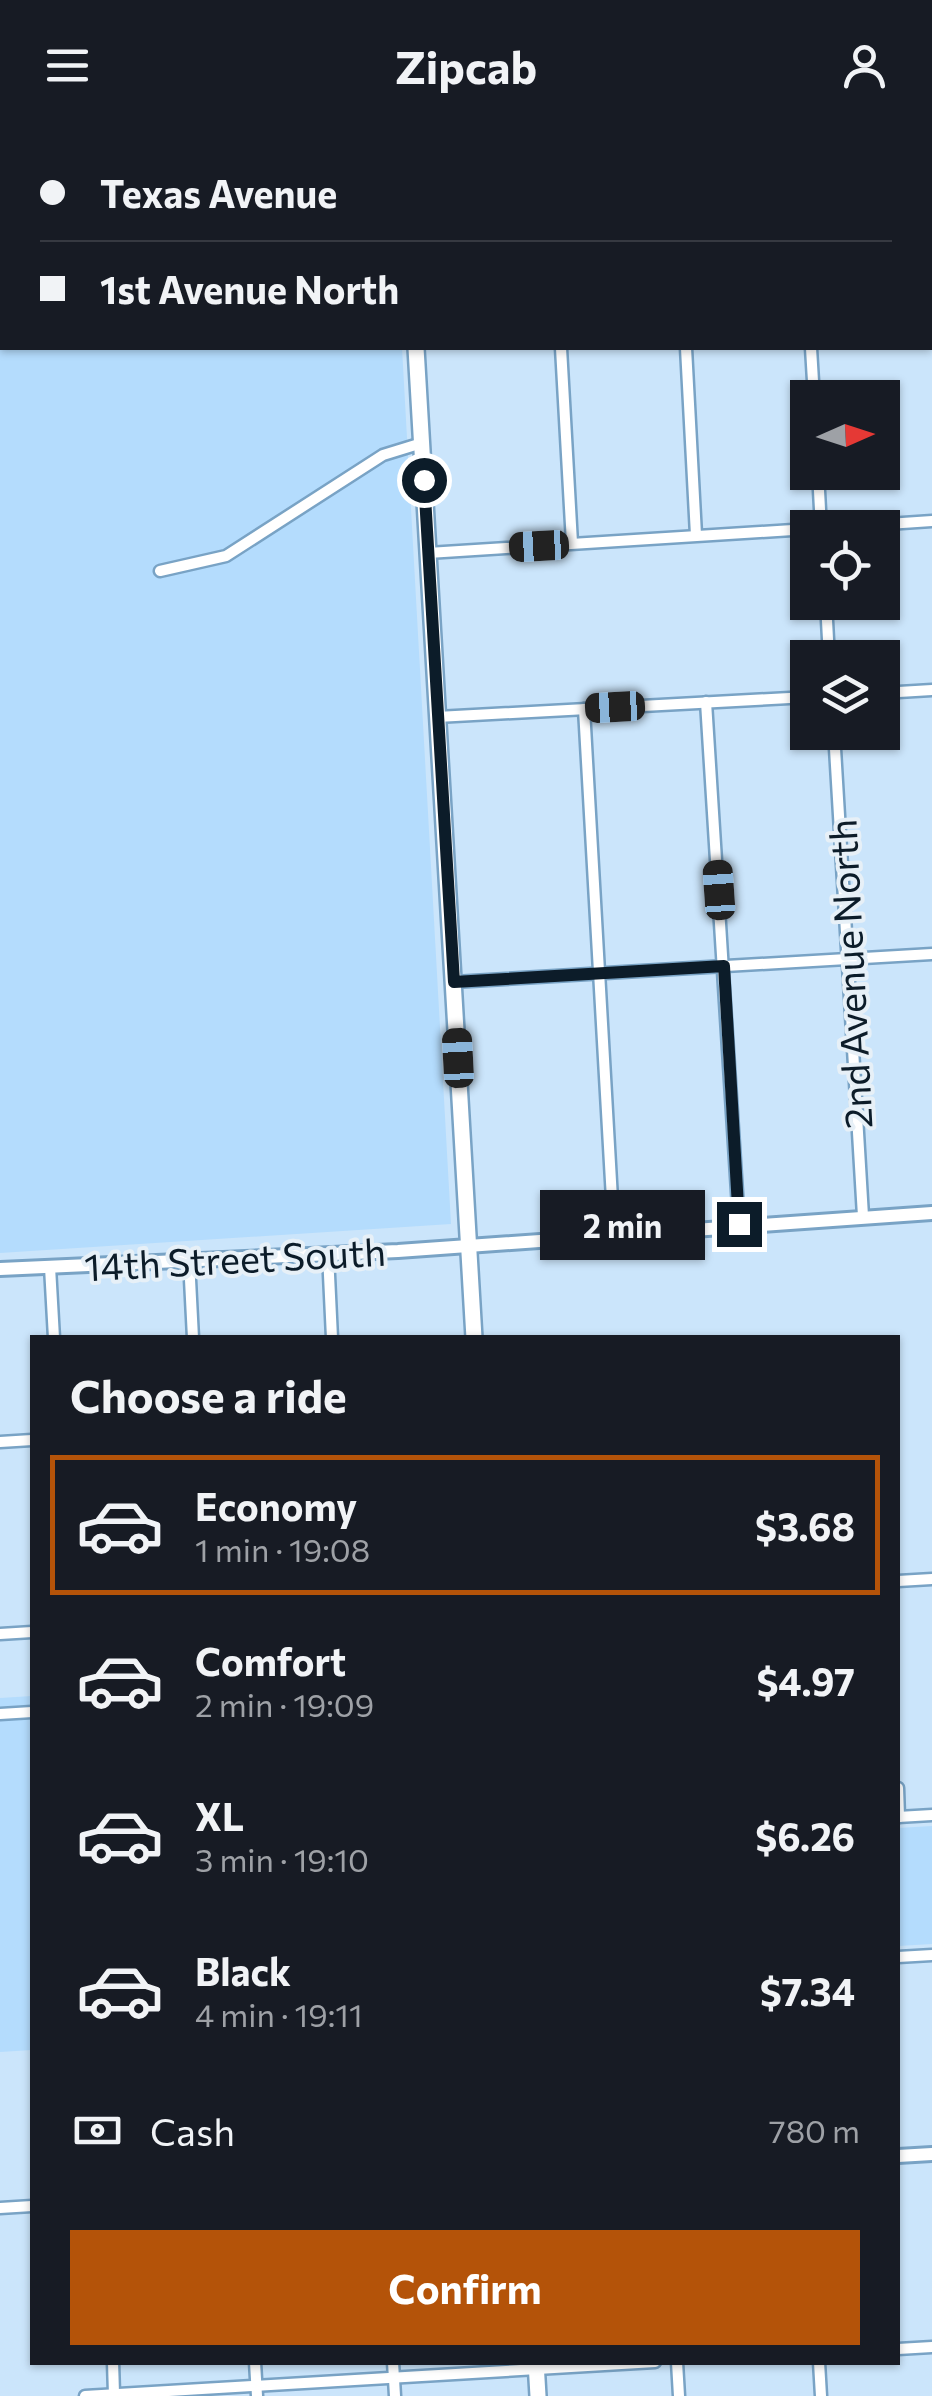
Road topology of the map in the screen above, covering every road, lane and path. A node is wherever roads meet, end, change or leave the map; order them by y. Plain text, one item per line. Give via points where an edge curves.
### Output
1 (416, 350) edge
2 (561, 350) edge
3 (686, 350) edge
4 (811, 350) edge
5 (813, 380) edge
6 (422, 443) junction
7 (932, 522) edge
8 (900, 524) edge
9 (790, 530) edge
10 (696, 535) junction
11 (572, 543) junction
12 (428, 552) junction
13 (160, 571) dead end
14 (932, 690) edge
15 (900, 691) edge
16 (790, 698) edge
17 (706, 702) junction
18 (584, 709) junction
19 (437, 717) junction
20 (835, 750) edge
21 (932, 954) edge
22 (848, 958) junction
23 (724, 966) junction
24 (599, 973) junction
25 (454, 982) junction
26 (932, 1212) edge
27 (863, 1216) junction
28 (739, 1224) junction
29 (614, 1234) junction
30 (469, 1244) junction
31 (328, 1254) junction
32 (188, 1260) junction
33 (50, 1267) junction
34 (0, 1269) edge
35 (54, 1335) edge
36 (193, 1335) edge
37 (332, 1335) edge
38 (474, 1335) edge
39 (30, 1440) edge
40 (0, 1442) edge
41 (932, 1579) edge
42 (900, 1581) edge
43 (30, 1632) edge
44 (0, 1634) edge
45 (30, 1712) edge
46 (0, 1714) edge
47 (932, 1815) edge
48 (900, 1817) edge
49 (932, 1955) edge
50 (900, 1957) edge
51 (932, 2154) edge
52 (900, 2156) edge
53 (30, 2206) edge
54 (0, 2208) edge
55 (932, 2346) edge
56 (900, 2348) edge
57 (113, 2365) edge
58 (255, 2365) edge
59 (393, 2365) edge
60 (566, 2365) edge
61 (677, 2365) edge
62 (819, 2365) edge
63 (537, 2366) edge
64 (394, 2378) junction
65 (257, 2391) edge
66 (114, 2394) edge
67 (85, 2396) edge
68 (395, 2396) edge
69 (538, 2396) edge
70 (679, 2396) edge
71 (821, 2396) edge

1 - 6 main road
2 - 11 street
3 - 10 street
4 - 5 street
6 - 12 main road
6 - 13 street via 383,455 226,556
7 - 8 street
9 - 10 street
10 - 11 street
11 - 12 street
12 - 19 main road
14 - 15 street
16 - 17 street
17 - 18 street
17 - 23 street
18 - 19 street
18 - 24 street
19 - 25 main road
20 - 22 street, 2nd Avenue North
21 - 22 street
22 - 23 street
22 - 27 street, 2nd Avenue North
23 - 24 street
23 - 28 street
24 - 25 street
24 - 29 street
25 - 30 main road
26 - 27 street, 14th Street South
27 - 28 street, 14th Street South
28 - 29 street, 14th Street South
29 - 30 street, 14th Street South
30 - 31 street, 14th Street South
30 - 38 main road
31 - 32 street, 14th Street South
31 - 37 street
32 - 33 street, 14th Street South
32 - 36 street
33 - 34 street, 14th Street South
33 - 35 street
39 - 40 street
41 - 42 street
43 - 44 street
45 - 46 street
47 - 48 street
49 - 50 street
51 - 52 street
53 - 54 street
55 - 56 street
57 - 66 street
58 - 65 street
59 - 64 street
60 - 63 street
61 - 70 street
62 - 71 street
63 - 64 street
63 - 69 main road
64 - 65 street
64 - 68 street
65 - 66 street
66 - 67 street

